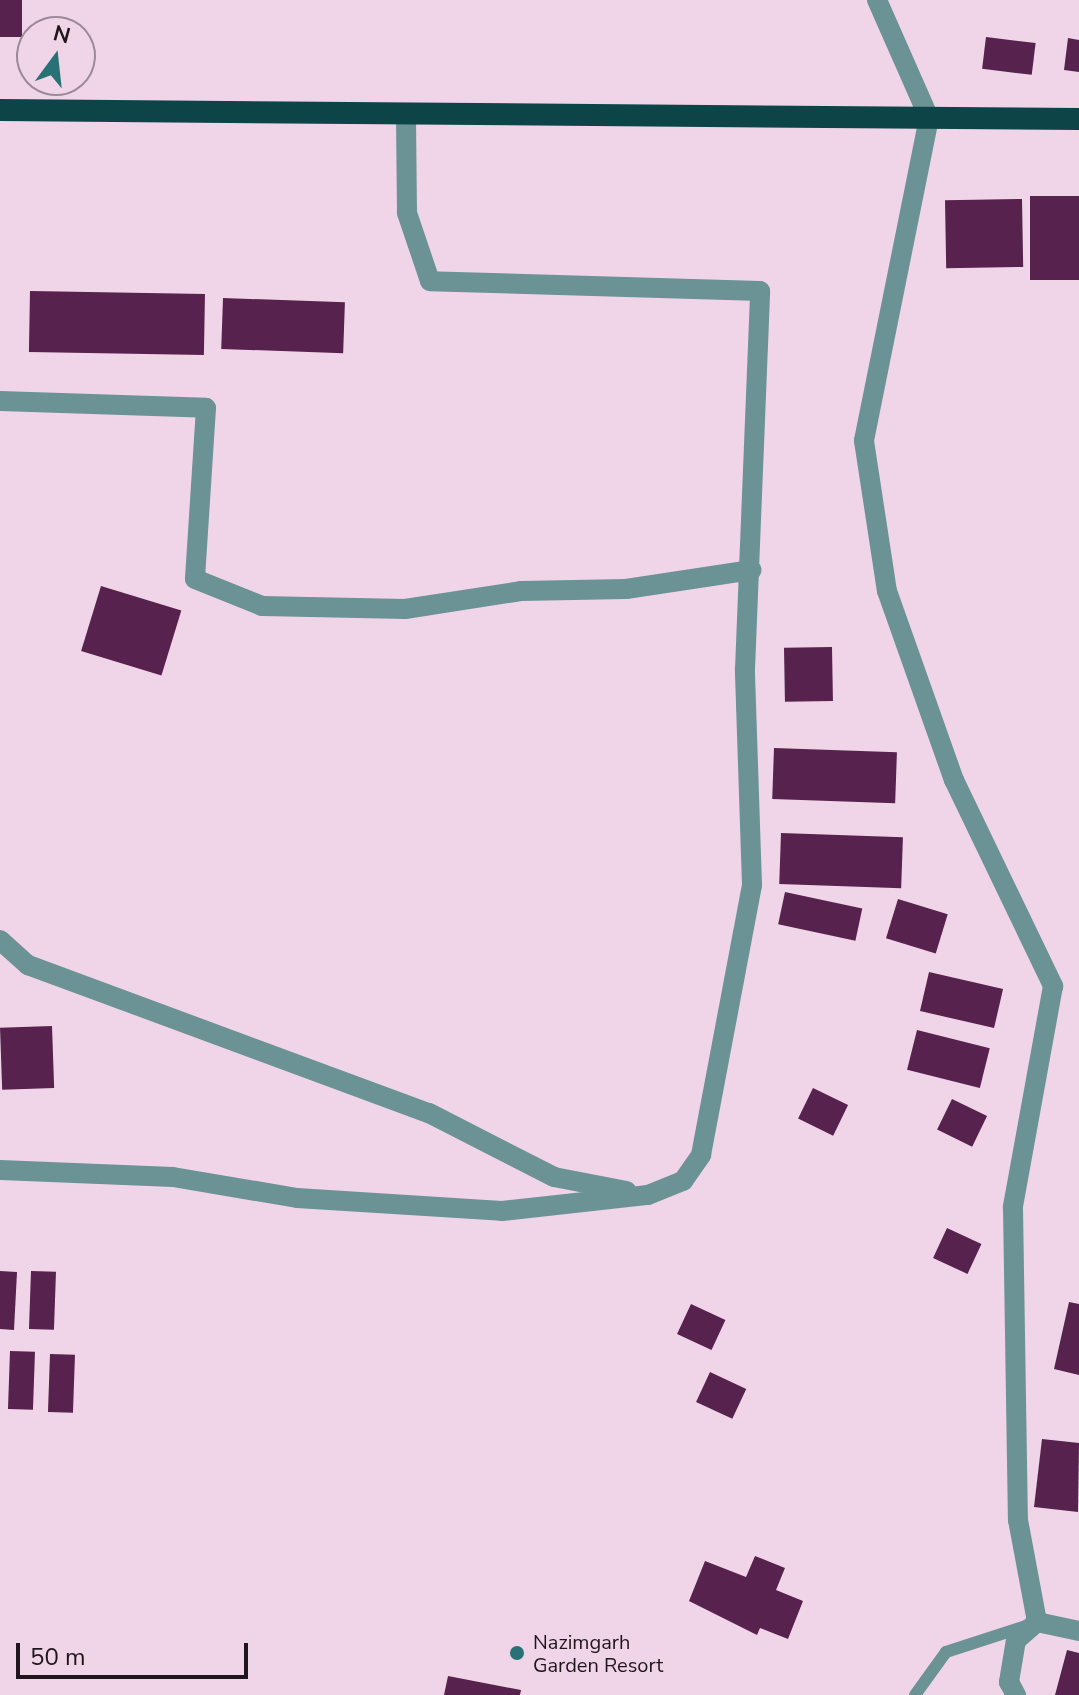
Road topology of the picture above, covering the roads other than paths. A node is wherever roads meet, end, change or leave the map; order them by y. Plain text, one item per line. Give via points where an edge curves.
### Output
1 (877, 0) edge
2 (0, 110) edge
3 (406, 116) junction
4 (929, 118) junction
5 (1079, 119) edge
6 (0, 401) edge
7 (752, 570) junction
8 (0, 940) edge
9 (0, 1170) edge
10 (648, 1195) junction
11 (1037, 1622) junction
12 (1079, 1631) edge
13 (915, 1695) edge
14 (1016, 1695) edge

1 - 4 street
2 - 3 highway
3 - 4 highway
3 - 7 street via 407,213 430,281 760,291
4 - 5 highway
4 - 11 street via 864,441 892,605 954,780 1053,986 1013,1207 1018,1520
6 - 7 street via 206,408 195,579 262,606 405,609 521,591 626,589
7 - 10 street via 745,669 752,885 701,1155 683,1181
8 - 10 street via 28,965 429,1113 554,1177
9 - 10 street via 173,1177 297,1198 502,1211
11 - 12 street
11 - 13 lane via 946,1652
11 - 14 street via 1016,1640 1009,1682

